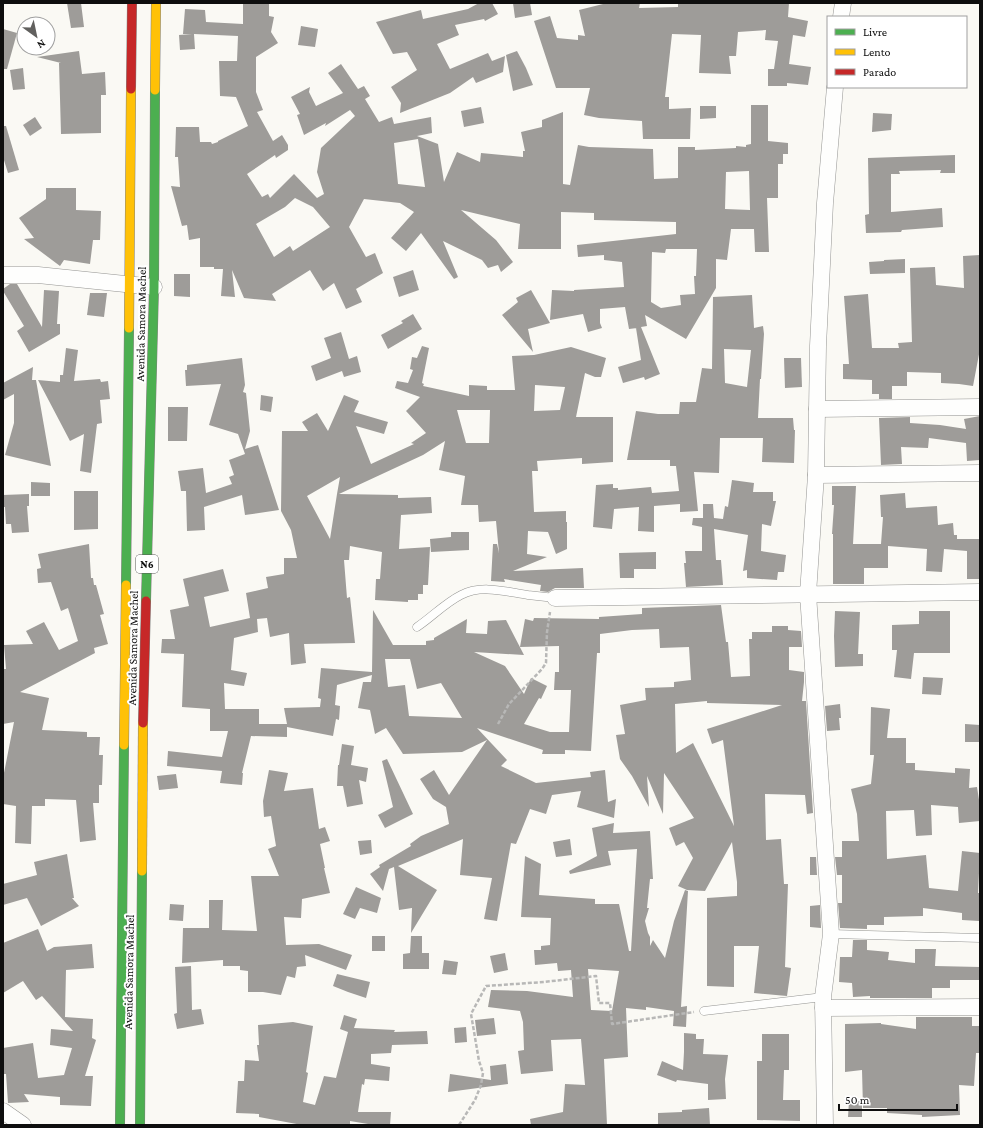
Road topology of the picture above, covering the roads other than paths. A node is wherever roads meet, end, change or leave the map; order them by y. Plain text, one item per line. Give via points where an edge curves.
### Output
1 (132, 3) edge
2 (156, 3) edge
3 (843, 3) edge
4 (841, 16) edge
5 (835, 88) edge
6 (3, 275) edge
7 (128, 284) junction
8 (154, 287) junction
9 (980, 407) edge
10 (817, 409) junction
11 (980, 473) edge
12 (816, 475) junction
13 (980, 592) edge
14 (808, 594) junction
15 (555, 598) joint
16 (417, 627) dead end
17 (831, 934) junction
18 (980, 938) edge
19 (823, 1002) junction
20 (980, 1007) edge
21 (704, 1011) road end
22 (3, 1111) edge
23 (23, 1125) edge
24 (120, 1125) edge
25 (140, 1125) edge
26 (825, 1125) edge

1 - 7 highway, Avenida Samora Machel / N6
2 - 8 highway, Avenida Samora Machel / N6
3 - 4 street
5 - 10 street via 825,203
6 - 7 street via 38,275
7 - 8 street
7 - 24 highway, Avenida Samora Machel / N6 via 126,721
8 - 25 highway, Avenida Samora Machel / N6 via 144,729
9 - 10 street
10 - 12 street
11 - 12 street
12 - 14 street
13 - 14 street
14 - 15 street
14 - 17 street
15 - 16 lane via 504,590 482,590 463,594 444,605
17 - 18 lane
17 - 19 street
19 - 20 street
19 - 21 lane
19 - 26 street
22 - 23 street

